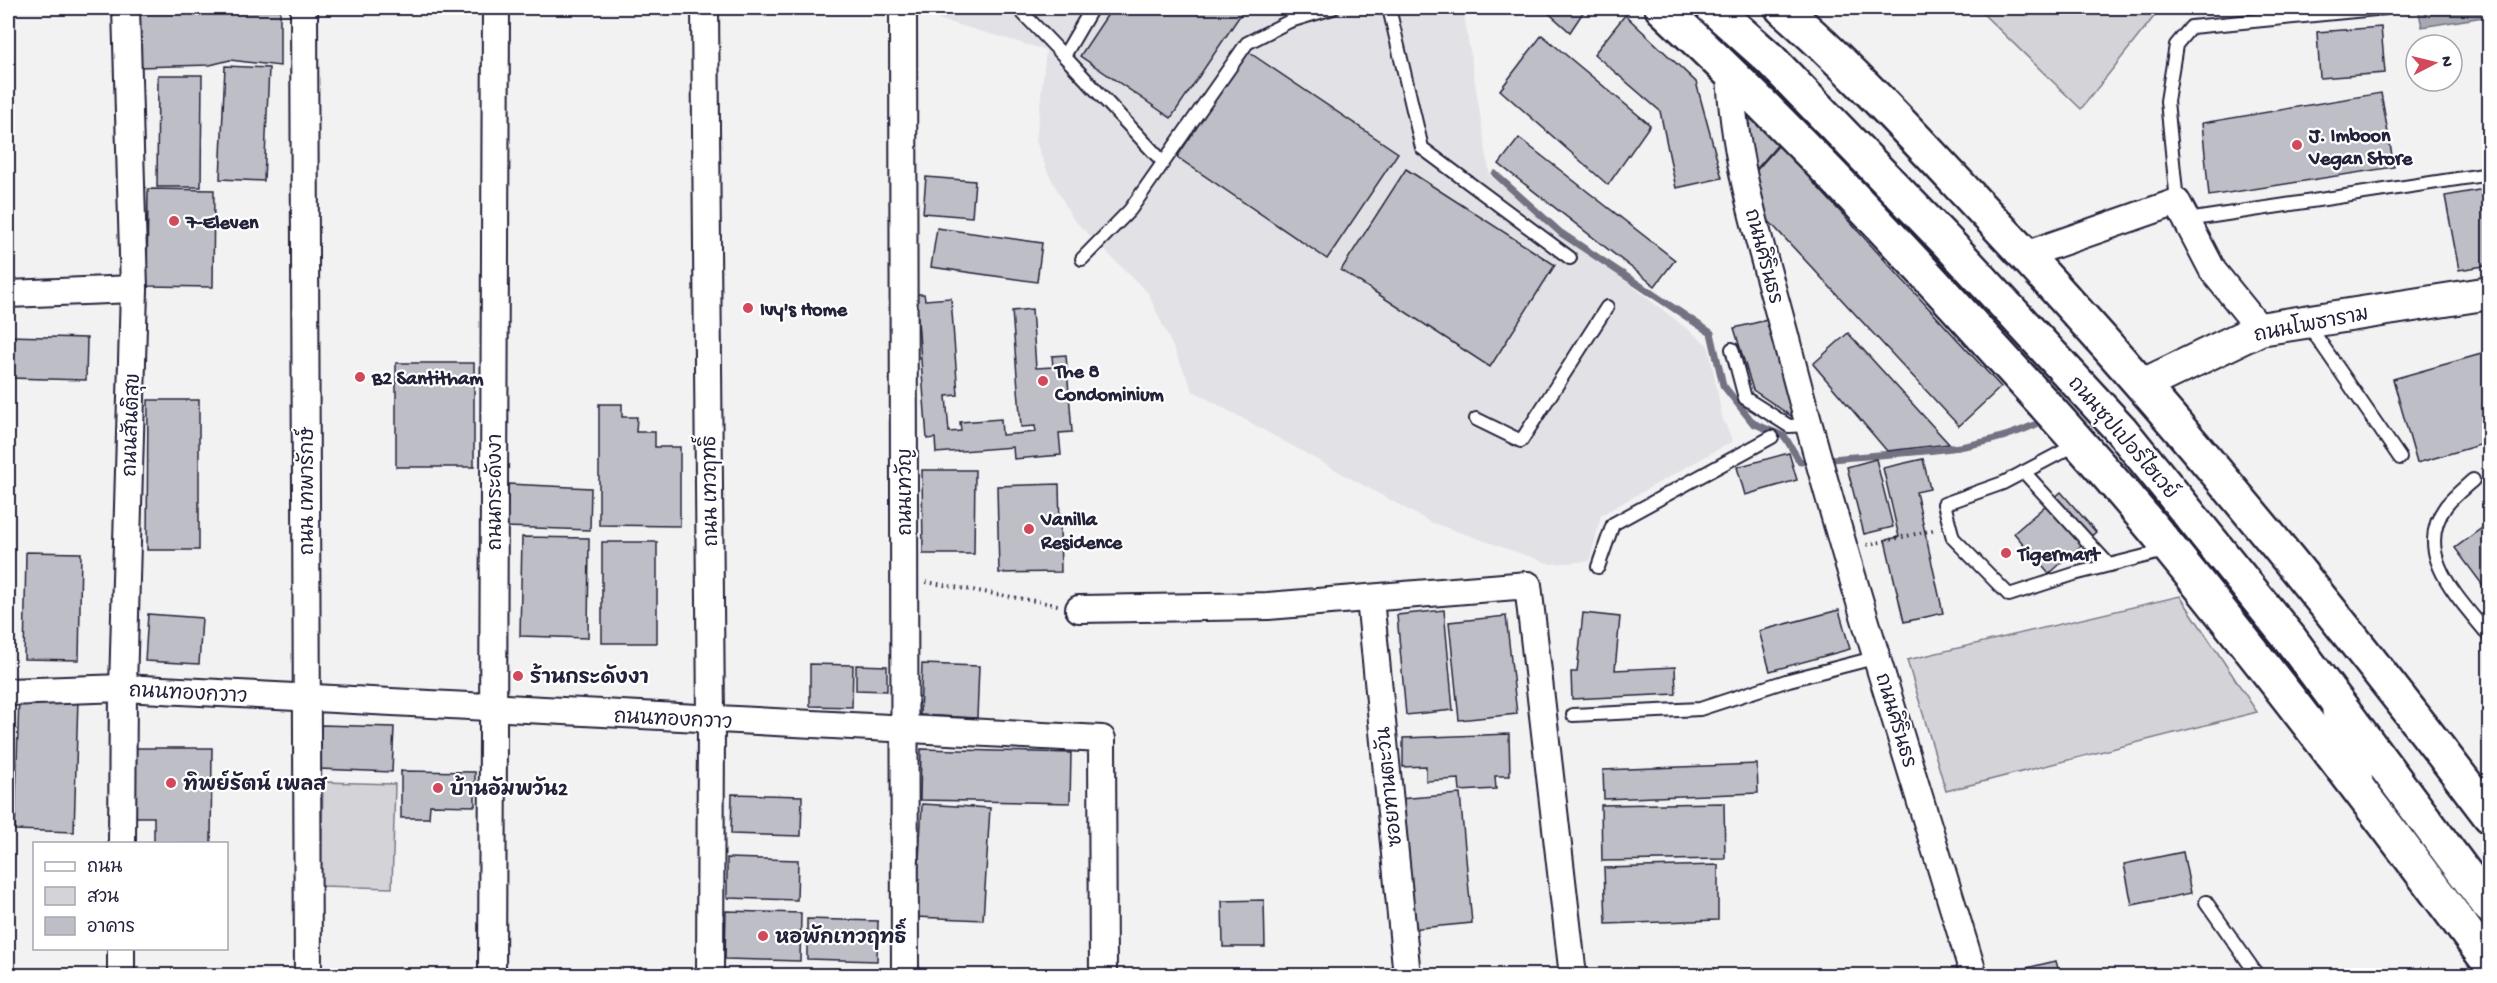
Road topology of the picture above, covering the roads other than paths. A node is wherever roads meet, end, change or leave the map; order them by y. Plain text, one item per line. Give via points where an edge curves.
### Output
1 (126, 8) edge
2 (303, 8) edge
3 (496, 8) edge
4 (705, 8) edge
5 (903, 8) edge
6 (1018, 8) edge
7 (1092, 8) edge
8 (1333, 8) edge
9 (1389, 8) edge
10 (1662, 8) edge
11 (1713, 8) edge
12 (1782, 8) edge
13 (2386, 8) edge
14 (1064, 56) junction
15 (1730, 71) junction
16 (1163, 162) junction
17 (2490, 174) edge
18 (2182, 211) junction
19 (2025, 255) junction
20 (1570, 258) dead end
21 (1082, 259) dead end
22 (134, 289) junction
23 (2490, 293) edge
24 (8, 294) edge
25 (1607, 307) dead end
26 (2306, 322) junction
27 (2260, 329) junction
28 (1732, 349) dead end
29 (2143, 385) junction
30 (1476, 419) dead end
31 (1811, 432) junction
32 (1772, 437) dead end
33 (2076, 445) junction
34 (2400, 458) dead end
35 (2024, 472) junction
36 (2473, 480) dead end
37 (2170, 549) junction
38 (2109, 565) junction
39 (1599, 567) dead end
40 (1370, 599) junction
41 (1079, 609) road end
42 (2490, 637) edge
43 (1878, 657) junction
44 (123, 688) junction
45 (8, 692) edge
46 (307, 698) junction
47 (2336, 698) junction
48 (493, 708) junction
49 (1573, 716) dead end
50 (711, 720) junction
51 (904, 730) junction
52 (2356, 782) junction
53 (2488, 811) edge
54 (122, 842) edge
55 (2206, 902) dead end
56 (2490, 907) edge
57 (121, 950) edge
58 (2490, 964) edge
59 (121, 975) edge
60 (308, 975) edge
61 (492, 975) edge
62 (710, 975) edge
63 (905, 975) edge
64 (1103, 975) edge
65 (1407, 975) edge
66 (1573, 975) edge
67 (1974, 975) edge
68 (2258, 975) edge

1 - 22 street, ถนนสันติสุข
2 - 46 street, ถนน เทพารักษ์
3 - 48 street, ถนนกระดังงา
4 - 50 street, ถนน เทวฤทธิ์
5 - 51 street, ถนนเทวัญ
6 - 14 lane
7 - 14 lane
8 - 16 lane via 1290,21 1247,43
9 - 20 lane via 1422,148
10 - 15 main road
11 - 47 main road, ถนนซุปเปอร์ไฮเวย์ via 1770,58 2121,430
12 - 19 main road via 1832,52
13 - 18 lane via 2190,27 2176,45 2167,101
14 - 16 lane
15 - 31 street, ถนนศิรินธร via 1732,116 1751,202
15 - 33 main road via 1844,187
16 - 21 lane via 1130,210
17 - 18 lane
18 - 19 street
18 - 27 street via 2213,271
19 - 29 main road
22 - 24 street
22 - 44 street, ถนนสันติสุข
23 - 26 street, ถนนโพธาราม
25 - 30 lane via 1521,441
26 - 27 street, ถนนโพธาราม
26 - 34 lane
27 - 29 street, ถนนโพธาราม
28 - 31 lane via 1745,398 1789,426
29 - 53 main road via 2294,566
31 - 43 street, ถนนศิรินธร
32 - 39 lane via 1613,524
33 - 35 lane
33 - 37 main road
35 - 38 lane
35 - 38 lane via 1944,504 1953,538 2008,595
36 - 42 lane via 2447,505 2432,540 2436,565
37 - 38 lane
37 - 52 main road
40 - 41 street via 1268,606
40 - 65 street, ซอยทานตะวัน
40 - 66 street via 1528,585
43 - 49 lane via 1700,709
43 - 67 street, ถนนศิรินธร
44 - 45 street, ถนนทองกวาว
44 - 46 street, ถนนทองกวาว
44 - 54 street, ถนนสันติสุข
46 - 48 street, ถนนทองกวาว
46 - 60 street, ถนน เทพารักษ์
47 - 52 main road
47 - 56 main road, ถนนซุปเปอร์ไฮเวย์
48 - 50 street, ถนนทองกวาว
48 - 61 street, ถนนกระดังงา
50 - 51 street, ถนนทองกวาว
50 - 62 street, ถนน เทวฤทธิ์
51 - 63 street, ถนนเทวัญ
51 - 64 street, ถนนทองกวาว via 1102,739
52 - 58 main road
55 - 68 lane
57 - 59 street

